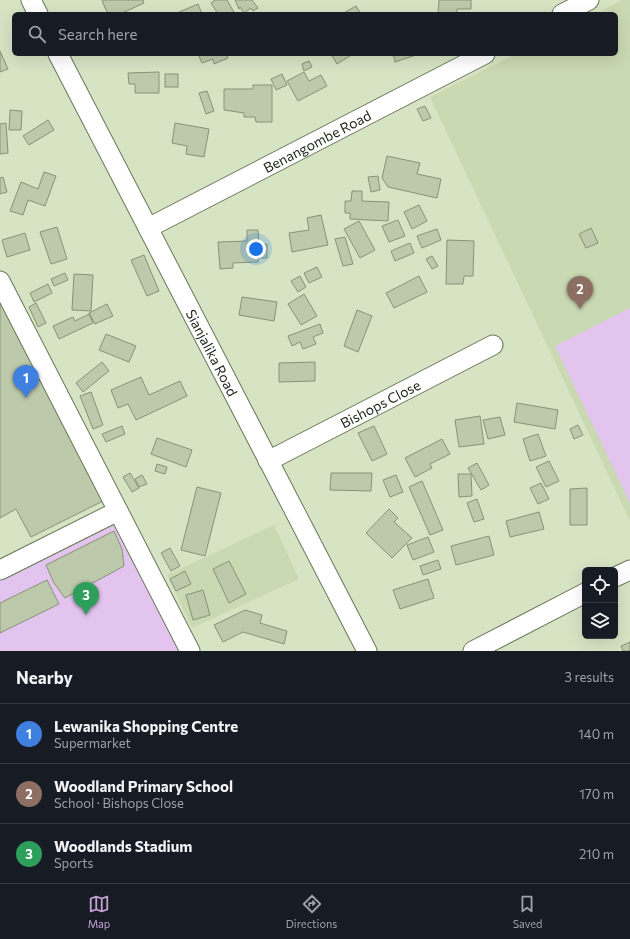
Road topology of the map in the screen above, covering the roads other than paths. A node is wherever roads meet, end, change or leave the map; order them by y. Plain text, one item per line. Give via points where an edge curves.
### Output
1 (31, 0) edge
2 (589, 0) edge
3 (37, 12) edge
4 (566, 12) edge
5 (59, 56) edge
6 (481, 56) edge
7 (148, 228) junction
8 (0, 281) edge
9 (492, 345) dead end
10 (268, 461) junction
11 (118, 510) junction
12 (0, 570) edge
13 (630, 570) edge
14 (618, 576) edge
15 (582, 595) edge
16 (190, 651) edge
17 (367, 651) edge
18 (473, 651) edge

1 - 3 street
2 - 4 street
5 - 7 street, Sianjalika Road
6 - 7 street, Benangombe Road
7 - 10 street, Sianjalika Road
8 - 11 street
9 - 10 street, Bishops Close
10 - 17 street, Sianjalika Road
11 - 12 street
11 - 16 street
13 - 14 street
15 - 18 street

